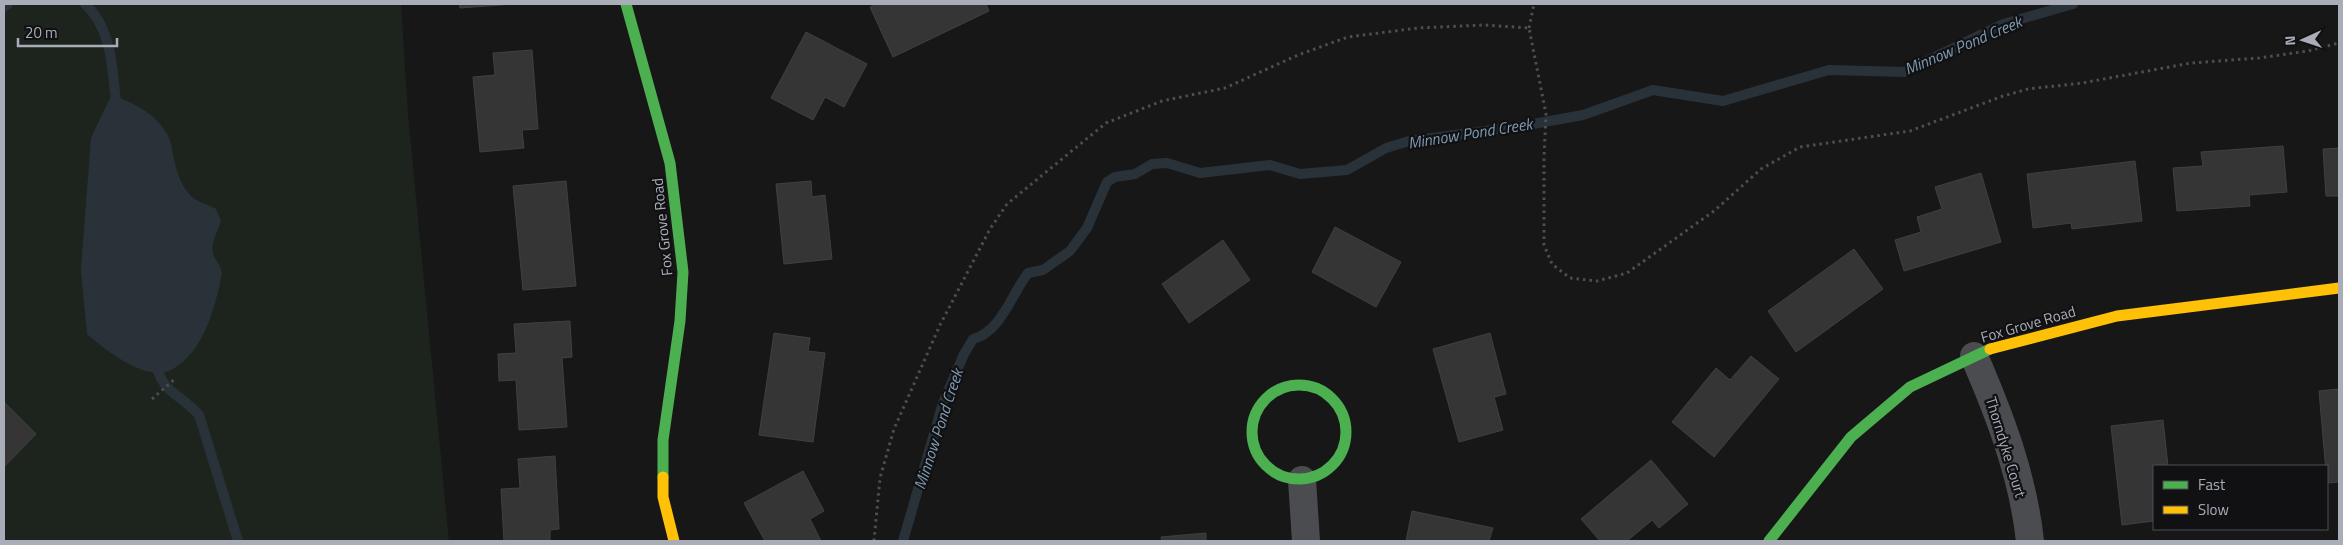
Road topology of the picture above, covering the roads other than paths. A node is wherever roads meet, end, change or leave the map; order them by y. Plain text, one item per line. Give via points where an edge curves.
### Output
1 (626, 4) edge
2 (2339, 288) edge
3 (1974, 356) junction
4 (1302, 480) junction
5 (674, 541) edge
6 (1306, 541) edge
7 (1769, 541) edge
8 (2030, 541) edge

1 - 5 street, Fox Grove Road via 670,163 683,272 680,321 663,440 663,497
2 - 3 street, Fox Grove Road via 2117,316 2034,336
3 - 7 street, Fox Grove Road via 1910,387 1850,436
3 - 8 street, Thorndyke Court via 2000,415 2020,480
4 - 4 street via 1320,475 1335,464 1344,448 1347,429 1342,412 1331,396 1314,387 1296,385 1278,389 1263,401 1254,417 1251,435 1256,453 1268,468 1284,478
4 - 6 street

